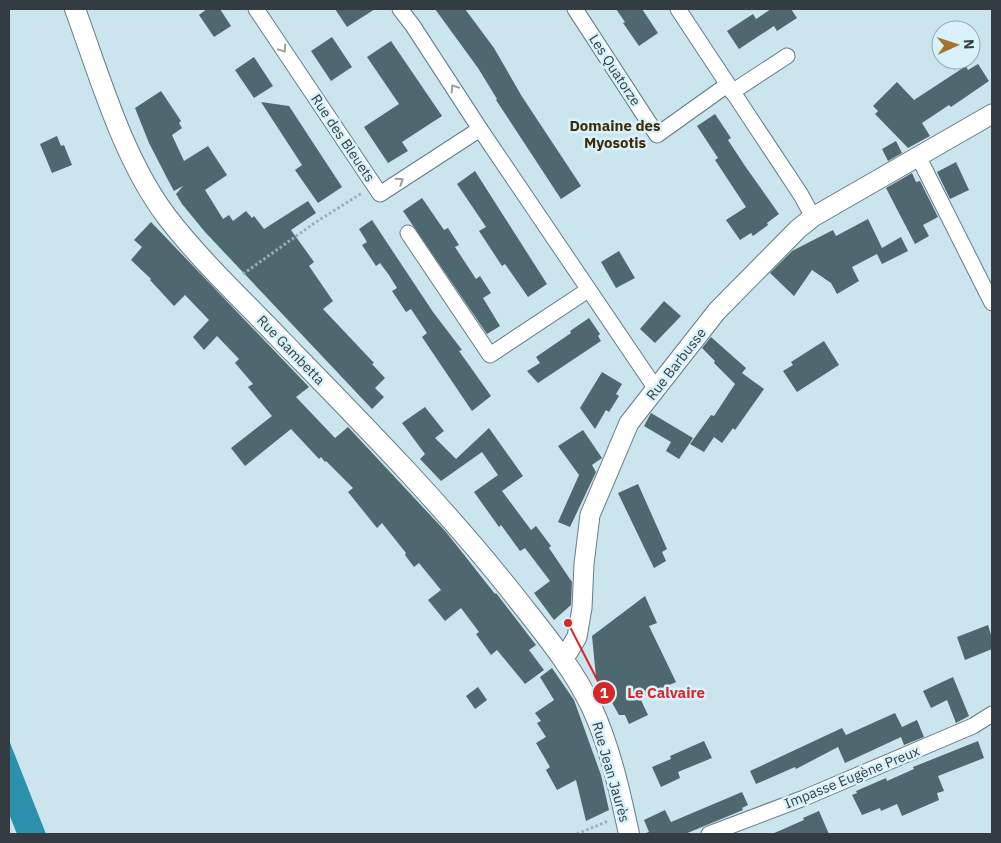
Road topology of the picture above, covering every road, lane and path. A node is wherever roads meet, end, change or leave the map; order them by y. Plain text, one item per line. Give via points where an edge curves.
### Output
1 (75, 9) edge
2 (256, 9) edge
3 (400, 9) edge
4 (575, 9) edge
5 (678, 9) edge
6 (787, 56) dead end
7 (729, 88) junction
8 (992, 114) edge
9 (480, 129) junction
10 (918, 156) junction
11 (374, 186) junction
12 (813, 217) junction
13 (408, 233) dead end
14 (228, 284) junction
15 (588, 290) junction
16 (992, 303) edge
17 (656, 389) junction
18 (562, 658) junction
19 (992, 714) edge
20 (625, 813) junction
21 (577, 834) edge
22 (629, 834) edge
23 (709, 834) edge

1 - 14 main road, Rue Gambetta via 121,133 142,178 167,217
2 -> 11 street, Rue des Bleuets
9 -> 3 street
4 - 7 street, Les Quatorze via 657,135
5 - 7 street
6 - 7 street, Les Quatorze
7 - 12 street
8 - 10 street, Rue Barbusse
11 -> 9 street, Rue des Bleuets via 380,194
9 - 15 street
10 - 12 street, Rue Barbusse
10 - 16 street
11 - 14 path
12 - 17 street, Rue Barbusse via 717,311
13 - 15 street via 490,356
14 - 18 main road, Rue Gambetta via 427,495 493,569
15 - 17 street
17 - 18 street, Rue Barbusse via 629,423 590,515 577,636
18 - 20 main road, Rue Jean Jaurès via 592,708
19 - 23 street, Impasse Eugène Preux via 956,734
20 - 21 path
20 - 22 main road, Rue Jean Jaurès

